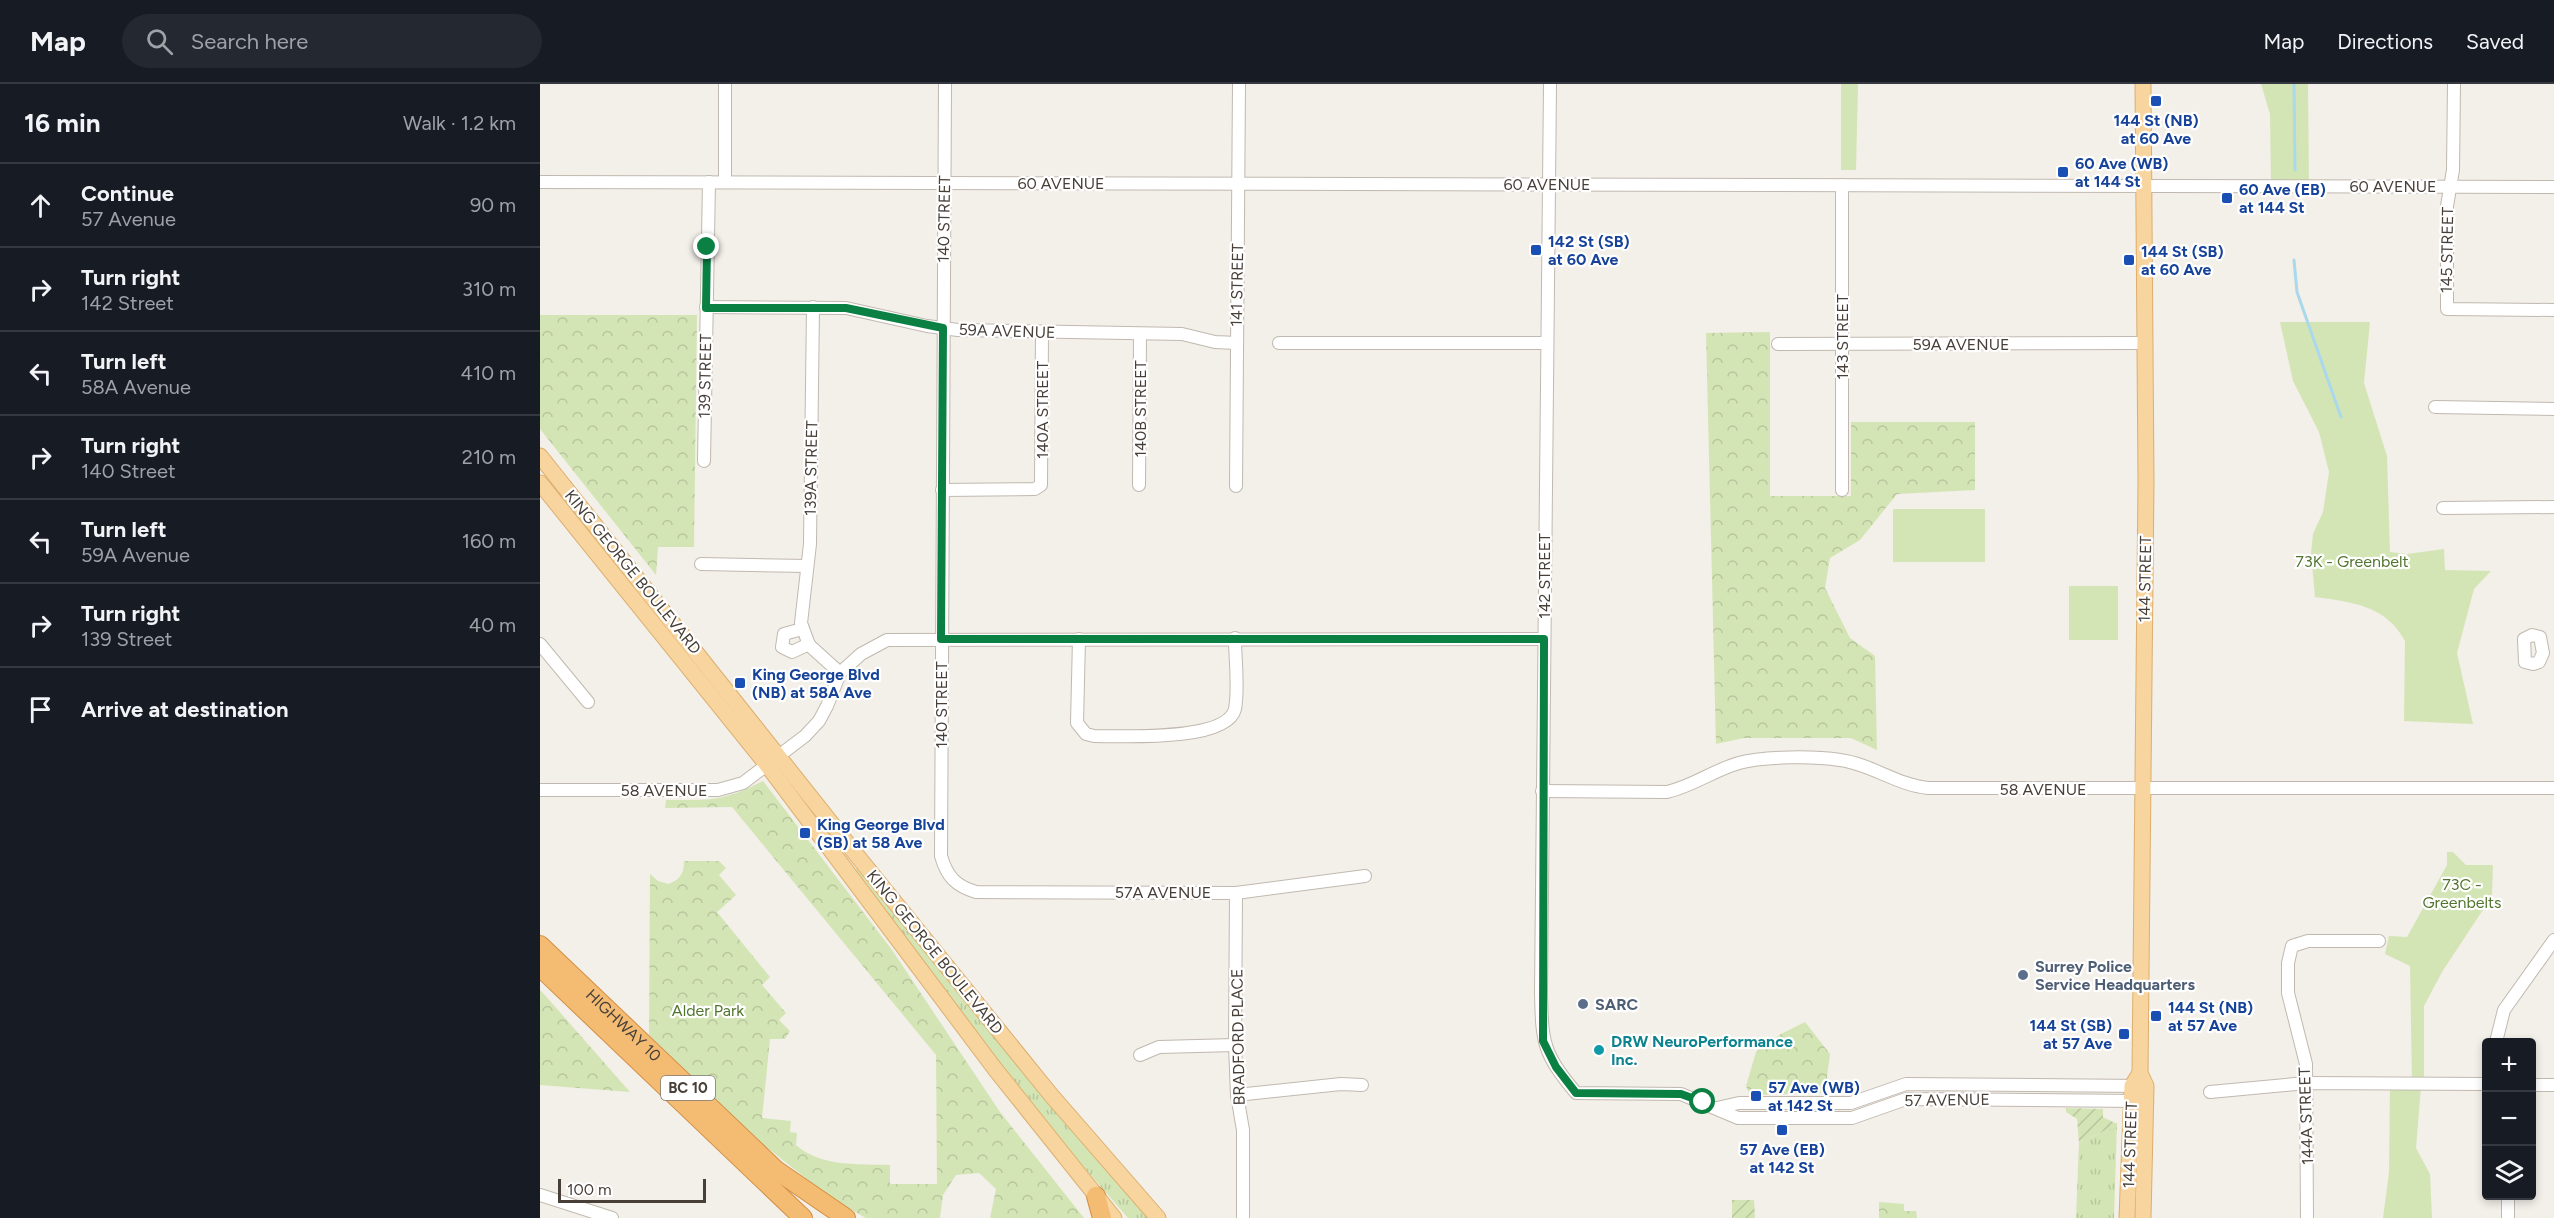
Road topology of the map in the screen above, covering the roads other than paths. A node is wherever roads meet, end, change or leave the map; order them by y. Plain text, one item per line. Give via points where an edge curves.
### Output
1 (725, 84) edge
2 (945, 84) edge
3 (1239, 84) edge
4 (1550, 84) edge
5 (2143, 84) edge
6 (2454, 84) edge
7 (540, 182) edge
8 (709, 182) junction
9 (725, 182) junction
10 (944, 183) junction
11 (1238, 183) junction
12 (1549, 184) junction
13 (1842, 185) junction
14 (2143, 185) junction
15 (2450, 186) junction
16 (2554, 187) edge
17 (706, 308) junction
18 (813, 308) junction
19 (2554, 310) edge
20 (943, 328) junction
21 (1042, 332) junction
22 (1140, 334) junction
23 (1237, 343) junction
24 (1279, 343) dead end
25 (1546, 343) junction
26 (2145, 343) junction
27 (1778, 344) dead end
28 (1842, 345) junction
29 (2435, 407) dead end
30 (2554, 409) edge
31 (540, 456) edge
32 (704, 461) dead end
33 (540, 483) edge
34 (1139, 485) dead end
35 (1236, 486) dead end
36 (942, 490) junction
37 (1842, 490) dead end
38 (2554, 507) edge
39 (2443, 508) dead end
40 (701, 564) dead end
41 (807, 566) junction
42 (802, 629) junction
43 (1235, 638) junction
44 (941, 639) junction
45 (1079, 639) junction
46 (1544, 639) junction
47 (540, 644) edge
48 (809, 644) junction
49 (840, 673) junction
50 (588, 702) dead end
51 (773, 761) junction
52 (2554, 788) edge
53 (2143, 789) junction
54 (540, 790) edge
55 (1542, 791) junction
56 (1365, 876) dead end
57 (961, 887) joint
58 (1236, 892) junction
59 (2554, 940) edge
60 (2379, 941) dead end
61 (540, 945) edge
62 (540, 967) edge
63 (2497, 1038) edge
64 (1235, 1046) junction
65 (1140, 1055) dead end
66 (2306, 1083) junction
67 (2482, 1084) edge
68 (1362, 1085) dead end
69 (2536, 1085) edge
70 (2554, 1085) edge
71 (2139, 1089) junction
72 (2210, 1092) dead end
73 (1576, 1093) joint
74 (1237, 1095) junction
75 (540, 1195) edge
76 (1096, 1196) junction
77 (2508, 1200) edge
78 (612, 1218) edge
79 (803, 1218) edge
80 (846, 1218) edge
81 (1102, 1218) edge
82 (1114, 1218) edge
83 (1158, 1218) edge
84 (1243, 1218) edge
85 (2127, 1218) edge
86 (2144, 1218) edge
87 (2307, 1218) edge
88 (2508, 1218) edge

1 - 9 street
2 - 10 street, 140 STREET
3 - 11 street, 141 STREET
4 - 12 street, 142 STREET
5 - 14 main road, 144 STREET
6 - 15 street, 145 STREET
7 - 8 street, 60 AVENUE
8 - 9 street, 60 AVENUE
8 - 17 street, 139 STREET
9 - 10 street, 60 AVENUE
10 - 11 street, 60 AVENUE
10 - 20 street, 140 STREET
11 - 12 street, 60 AVENUE
11 - 23 street, 141 STREET
12 - 13 street, 60 AVENUE
12 - 25 street, 142 STREET
13 - 14 street, 60 AVENUE
13 - 28 street, 143 STREET
14 - 15 street, 60 AVENUE
14 - 26 main road, 144 STREET
15 - 16 street, 60 AVENUE
15 - 19 street, 145 STREET via 2446,309
17 - 18 street, 59A AVENUE
17 - 32 street, 139 STREET
18 - 20 street, 59A AVENUE via 846,308
18 - 41 street, 139A STREET
20 - 21 street, 59A AVENUE
20 - 36 street, 140 STREET
21 - 22 street, 59A AVENUE
21 - 36 street, 140A STREET via 1039,487
22 - 23 street, 59A AVENUE via 1182,334
22 - 34 street, 140B STREET
23 - 35 street, 141 STREET
24 - 25 street
25 - 46 street, 142 STREET
26 - 28 street, 59A AVENUE
26 - 53 main road, 144 STREET
27 - 28 street, 59A AVENUE
28 - 37 street, 143 STREET
29 - 30 street
31 - 51 main road, KING GEORGE BOULEVARD
33 - 51 main road, KING GEORGE BOULEVARD
36 - 44 street, 140 STREET
38 - 39 street
40 - 41 street
41 - 42 street, 139A STREET
42 - 48 street, 139A STREET
42 - 48 street via 784,634 782,647 792,652
43 - 45 street
43 - 45 street via 1235,708 1227,721 1220,726 1171,735 1086,734 1077,723
43 - 46 street
44 - 45 street
44 - 49 street via 887,640 861,654
44 - 57 street, 140 STREET via 940,856 948,875
46 - 55 street, 142 STREET
47 - 50 street
48 - 49 street, 139A STREET
49 - 51 street, 58 AVENUE via 819,721
51 - 54 street, 58 AVENUE via 743,783 718,790
51 - 76 main road, KING GEORGE BOULEVARD via 995,1069
51 - 83 main road, KING GEORGE BOULEVARD
52 - 53 street, 58 AVENUE
53 - 55 street, 58 AVENUE via 1928,788 1839,759 1769,759 1737,764 1685,788 1666,792
53 - 71 main road, 144 STREET
55 - 73 street, 142 STREET via 1542,1034 1556,1067
56 - 58 street, 57A AVENUE
57 - 58 street, 57A AVENUE via 976,892
58 - 64 street, BRADFORD PLACE
59 - 63 street via 2504,1010
60 - 66 street, 144A STREET via 2308,942 2292,946 2288,993 2306,1065
61 - 80 highway, HIGHWAY 10 / BC 10 via 776,1170
62 - 79 highway, HIGHWAY 10 / BC 10
64 - 65 street via 1159,1047
64 - 74 street, BRADFORD PLACE
66 - 67 street
66 - 72 street
66 - 87 street, 144A STREET
68 - 74 street
69 - 70 street
71 - 73 street, 57 AVENUE via 1913,1084 1895,1086 1851,1103 1739,1103 1717,1108 1681,1094
71 - 85 main road, 144 STREET
71 - 86 main road, 144 STREET
74 - 84 street, BRADFORD PLACE via 1243,1130
75 - 78 street
76 - 81 highway
76 - 82 main road, KING GEORGE BOULEVARD
77 - 88 street

